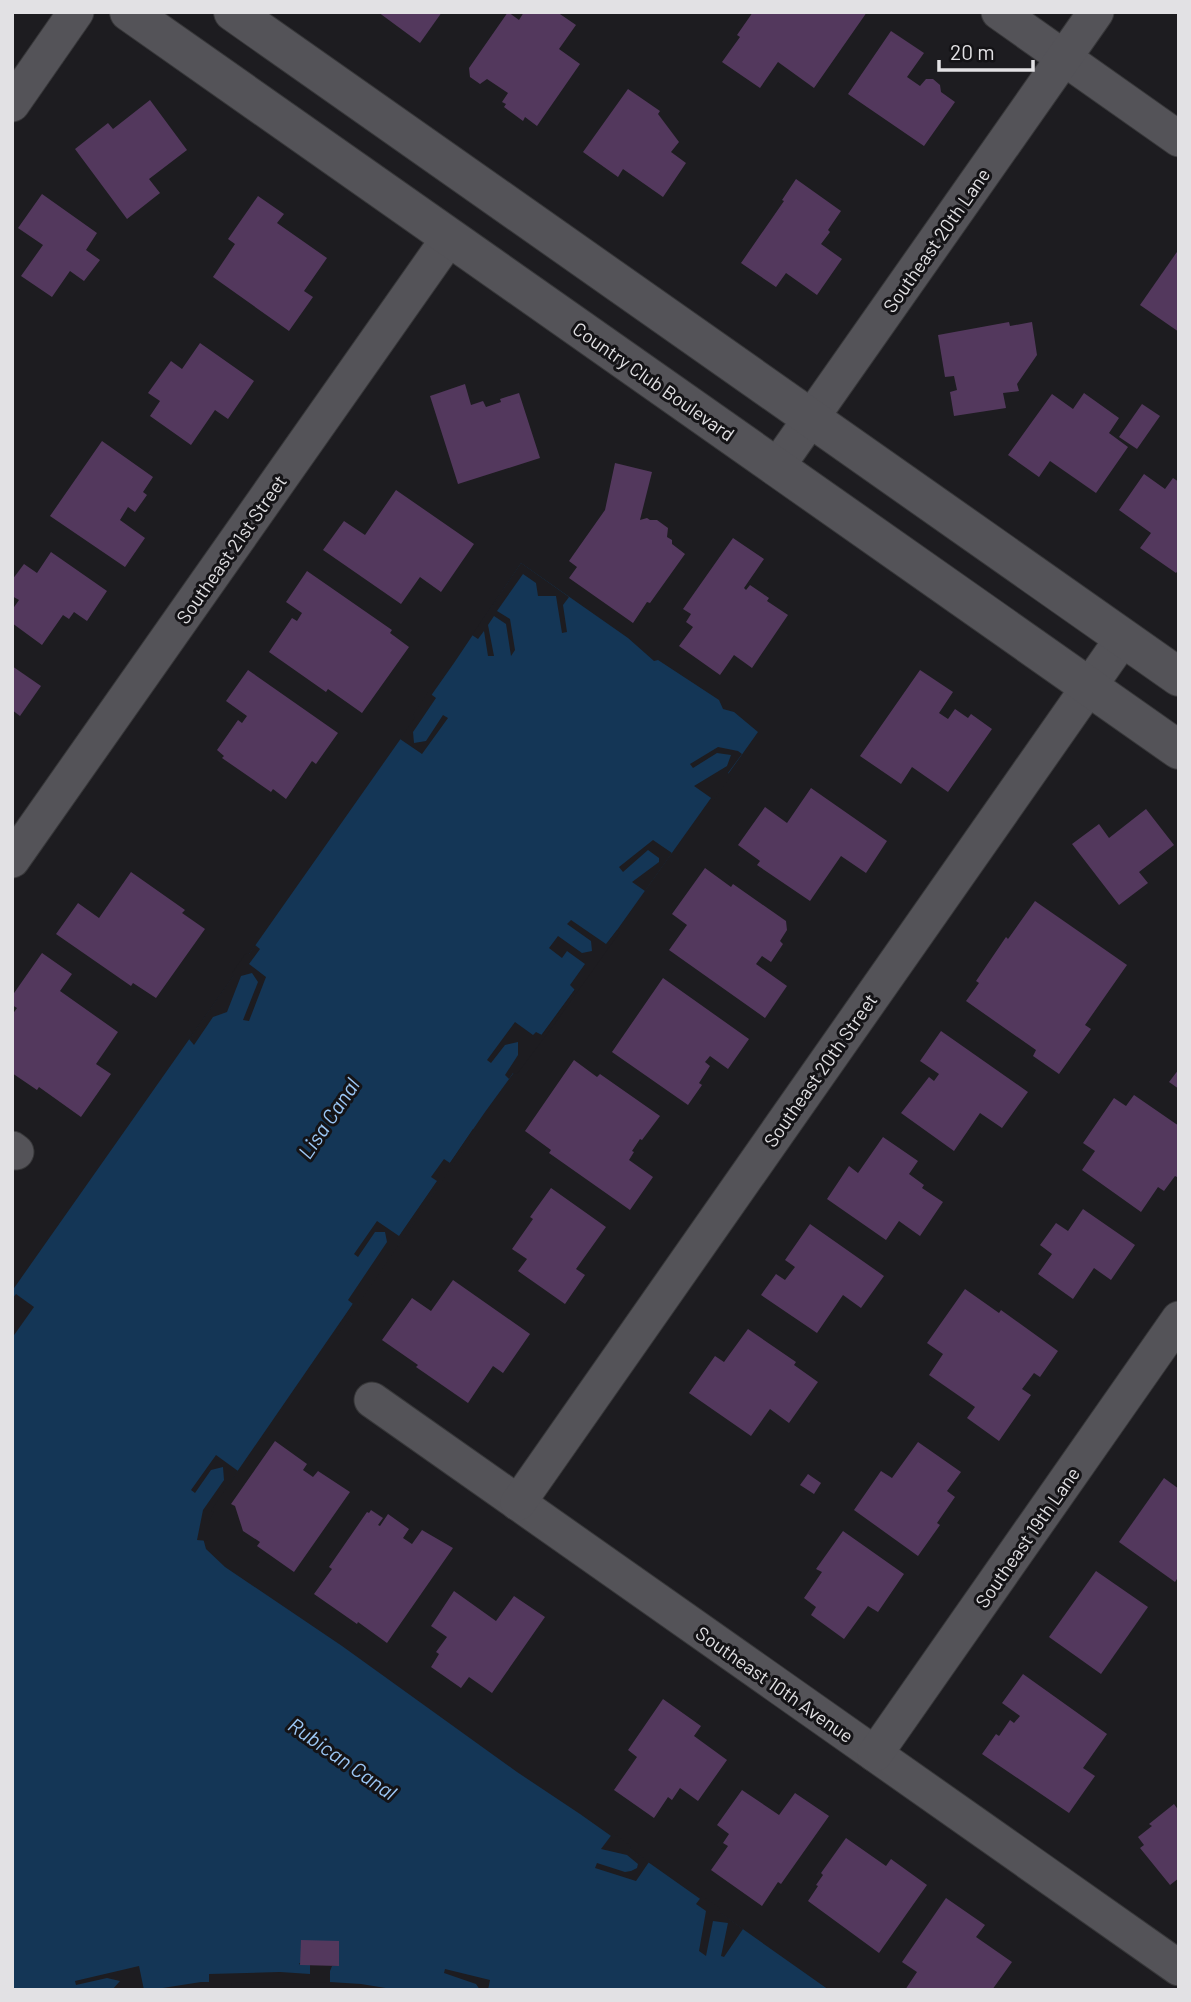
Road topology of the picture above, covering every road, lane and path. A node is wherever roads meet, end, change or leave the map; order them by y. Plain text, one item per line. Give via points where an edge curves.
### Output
1 (76, 12) edge
2 (129, 12) edge
3 (233, 12) edge
4 (999, 12) edge
5 (1096, 12) edge
6 (1064, 58) junction
7 (12, 103) edge
8 (1179, 139) edge
9 (449, 238) junction
10 (811, 419) junction
11 (776, 468) junction
12 (1123, 638) junction
13 (1179, 677) edge
14 (1088, 686) junction
15 (1179, 750) edge
16 (12, 860) edge
17 (1179, 1319) edge
18 (372, 1400) dead end
19 (518, 1503) junction
20 (875, 1754) junction
21 (1179, 1968) edge

1 - 7 street
2 - 9 main road, Country Club Boulevard
3 - 10 main road
4 - 6 street
5 - 6 street, Southeast 20th Lane
6 - 8 street
6 - 10 street, Southeast 20th Lane
9 - 11 main road, Country Club Boulevard
9 - 16 street, Southeast 21st Street
10 - 11 street, Southeast 20th Lane
10 - 12 main road
11 - 14 main road, Country Club Boulevard
12 - 13 main road
12 - 14 street, Southeast 20th Street
14 - 15 main road, Country Club Boulevard
14 - 19 street, Southeast 20th Street
17 - 20 street, Southeast 19th Lane
18 - 19 street, Southeast 10th Avenue
19 - 20 street, Southeast 10th Avenue
20 - 21 street, Southeast 10th Avenue

